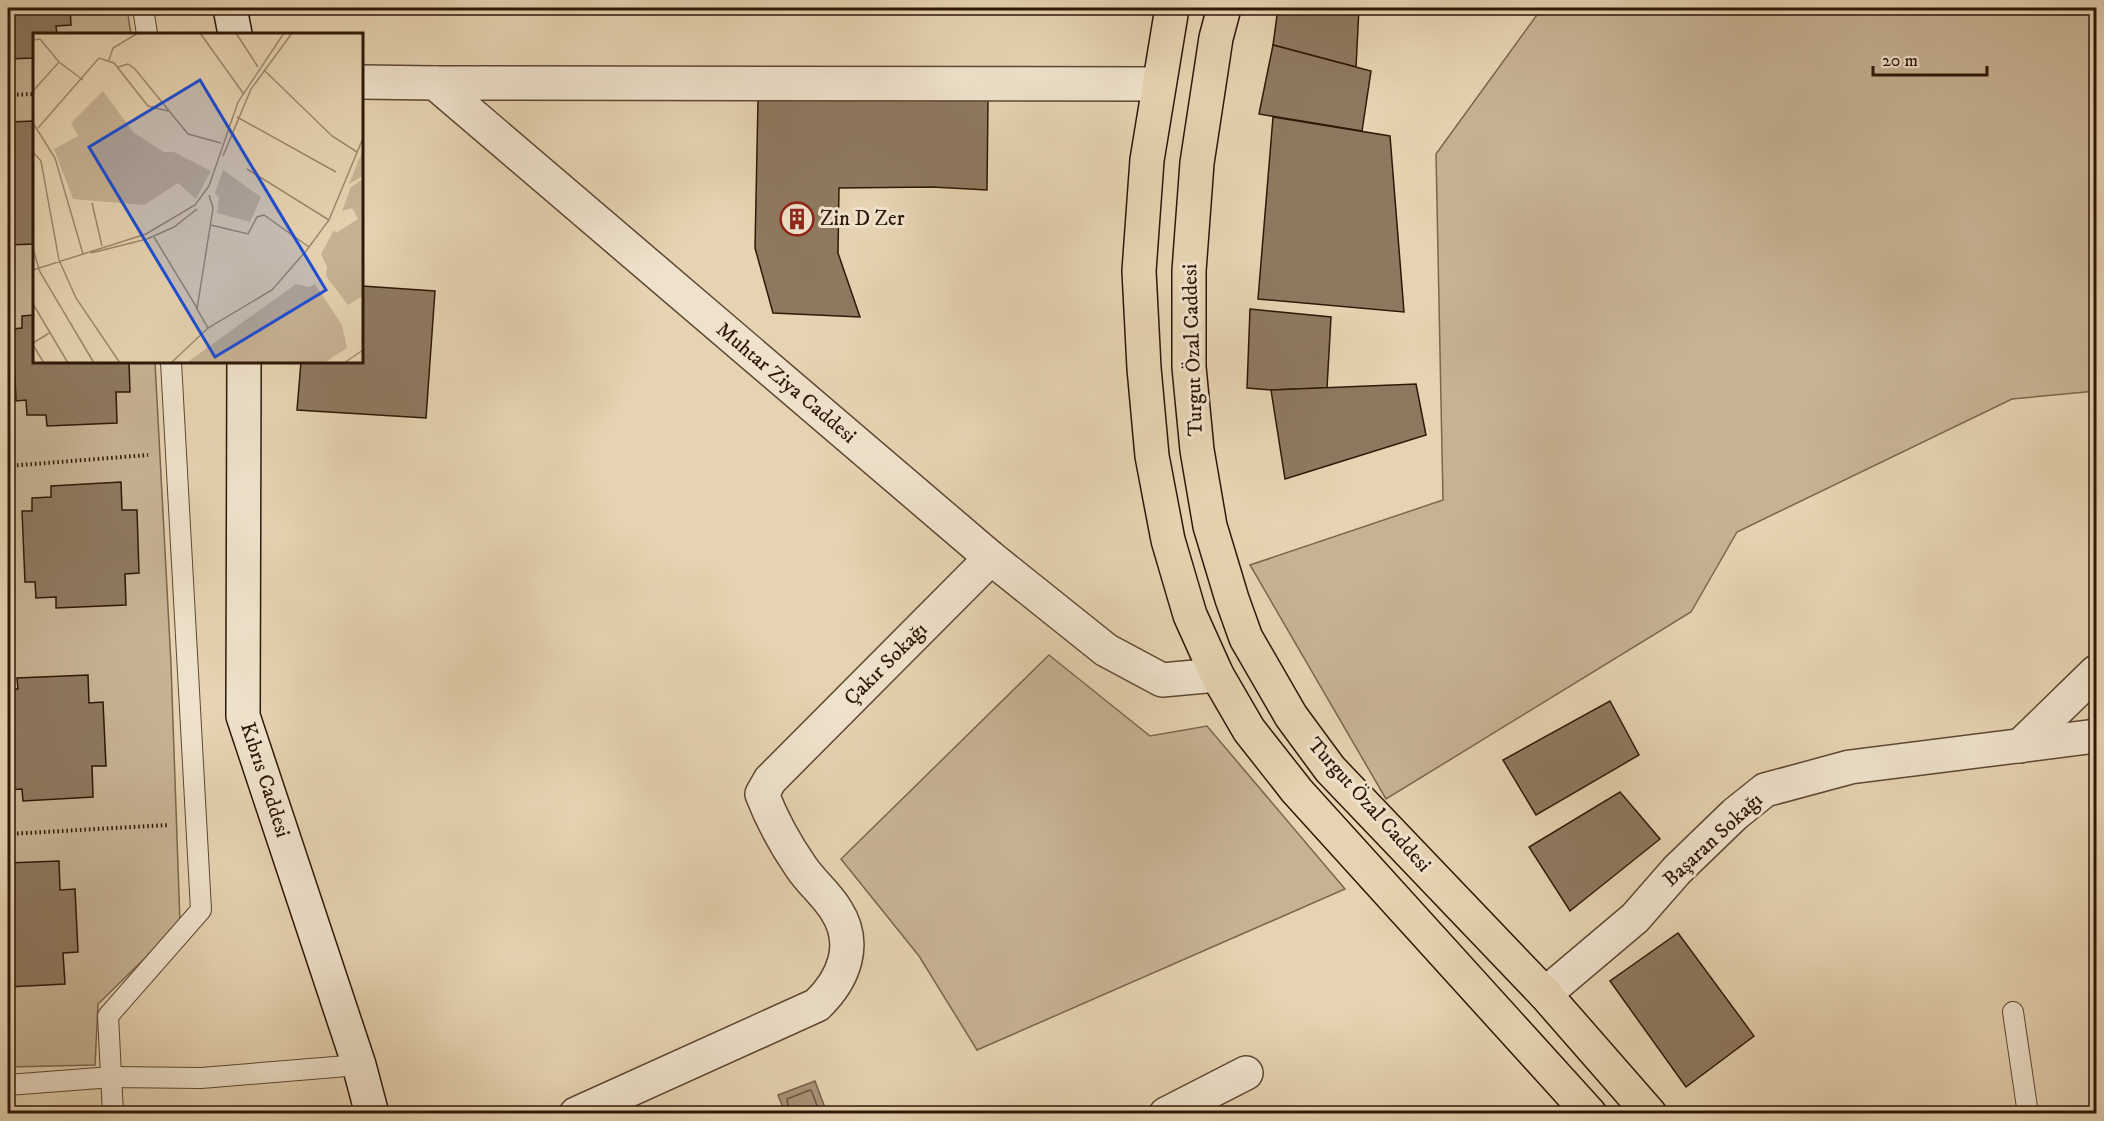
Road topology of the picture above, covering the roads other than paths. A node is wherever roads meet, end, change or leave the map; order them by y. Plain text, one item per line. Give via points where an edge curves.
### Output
1 (143, 8) edge
2 (230, 8) edge
3 (1172, 8) edge
4 (1224, 8) edge
5 (147, 33) edge
6 (235, 33) edge
7 (363, 82) edge
8 (435, 83) junction
9 (1159, 84) junction
10 (171, 363) edge
11 (244, 363) edge
12 (991, 558) junction
13 (1260, 665) junction
14 (2097, 672) edge
15 (1217, 675) junction
16 (2097, 736) edge
17 (2020, 746) junction
18 (1545, 994) junction
19 (2013, 1012) dead end
20 (1511, 1025) junction
21 (359, 1065) junction
22 (1246, 1073) dead end
23 (112, 1077) junction
24 (8, 1085) edge
25 (113, 1113) edge
26 (372, 1113) edge
27 (576, 1113) edge
28 (1166, 1113) edge
29 (1590, 1113) edge
30 (1650, 1113) edge
31 (2028, 1113) edge

1 - 5 lane
2 - 6 street
3 - 9 main road, Turgut Özal Caddesi
4 - 13 main road, Turgut Özal Caddesi via 1197,163 1189,271 1189,367 1210,526 1235,608
7 - 8 street
8 - 9 street
8 - 12 street, Muhtar Ziya Caddesi
9 - 15 main road, Turgut Özal Caddesi via 1139,271 1152,456 1168,540 1190,615
10 - 23 lane via 201,910 108,1016
11 - 21 street, Kıbrıs Caddesi via 243,716
12 - 15 street, Muhtar Ziya Caddesi via 1106,650 1162,680
12 - 27 street, Çakır Sokağı via 770,780 762,794 783,841 837,910 846,946 839,980 817,1005
13 - 15 main road
13 - 18 main road, Turgut Özal Caddesi via 1330,769
14 - 17 street
15 - 20 main road, Turgut Özal Caddesi via 1249,730 1297,791
16 - 17 street, Başaran Sokağı
17 - 18 street, Başaran Sokağı via 1850,767 1764,790 1677,870 1635,918
18 - 20 main road
18 - 30 main road, Turgut Özal Caddesi
19 - 31 lane
20 - 29 main road, Turgut Özal Caddesi
21 - 23 lane via 201,1078
21 - 26 street, Kıbrıs Caddesi
22 - 28 street
23 - 24 lane
23 - 25 lane

